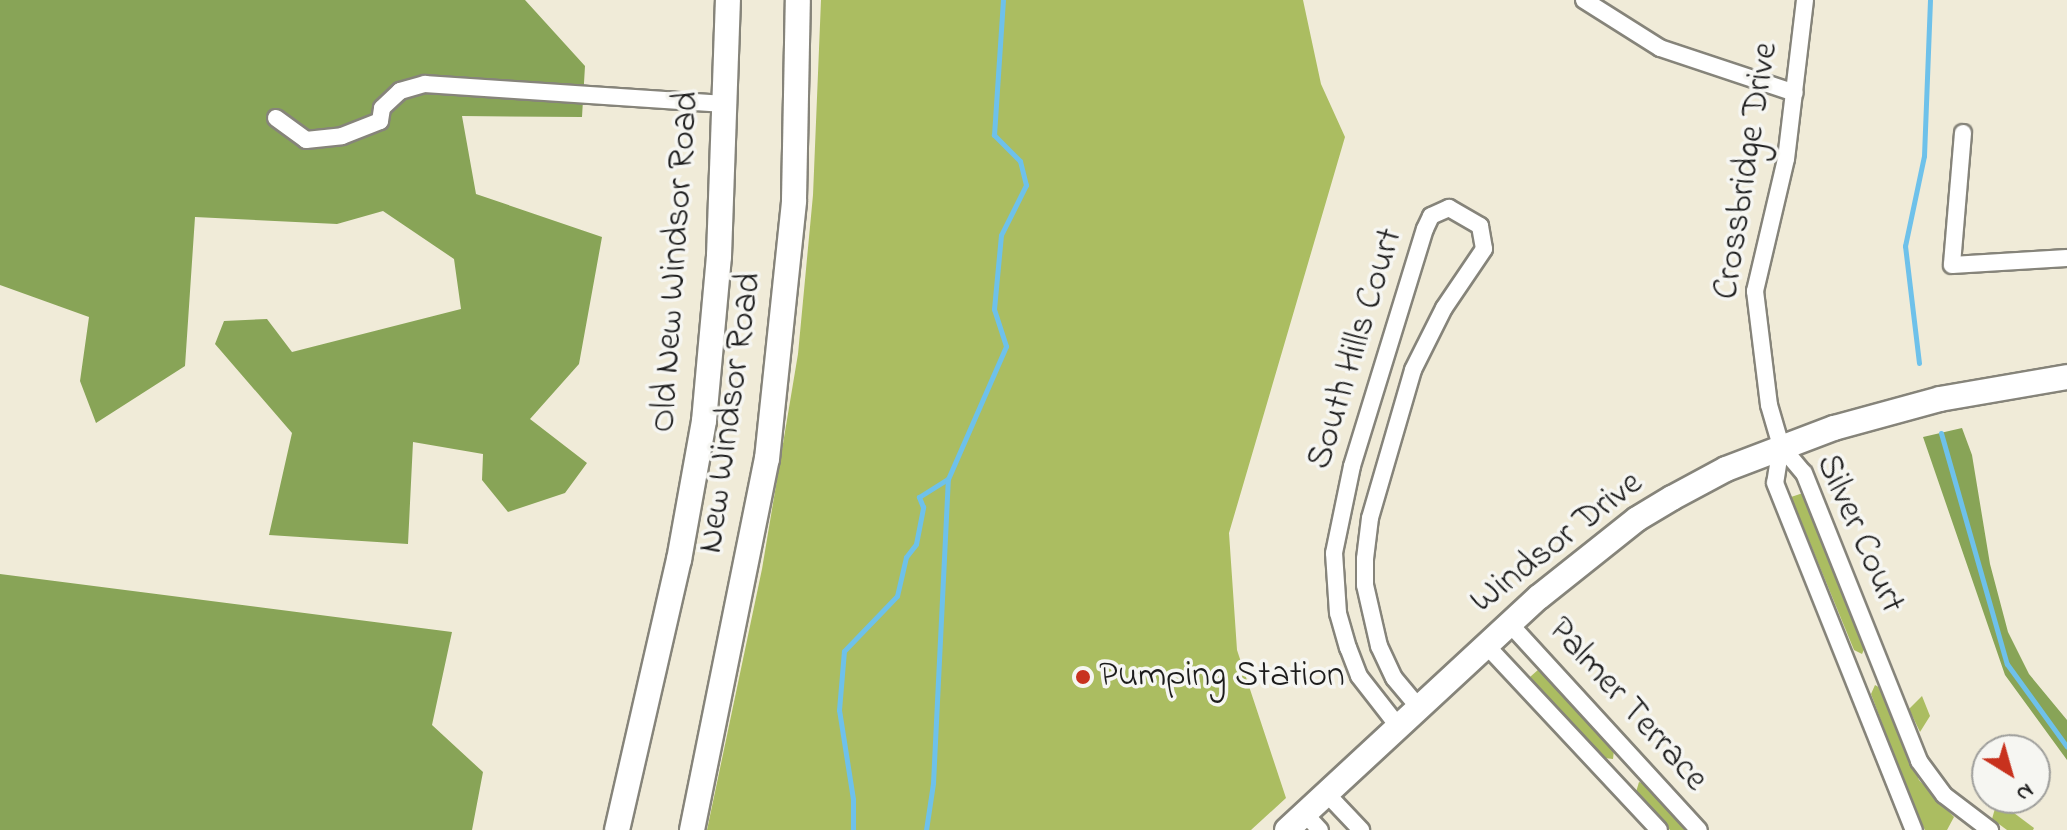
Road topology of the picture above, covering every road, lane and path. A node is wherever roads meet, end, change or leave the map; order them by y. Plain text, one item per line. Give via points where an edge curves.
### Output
1 (728, 0) edge
2 (798, 0) edge
3 (1584, 0) edge
4 (1805, 0) edge
5 (1795, 93) junction
6 (724, 104) junction
7 (276, 118) dead end
8 (1963, 133) dead end
9 (2067, 258) edge
10 (2067, 377) edge
11 (1781, 446) junction
12 (1509, 623) junction
13 (1486, 645) junction
14 (1418, 707) junction
15 (1398, 726) junction
16 (1327, 794) junction
17 (1304, 825) edge
18 (617, 830) edge
19 (692, 830) edge
20 (1361, 830) edge
21 (1659, 830) edge
22 (1699, 830) edge
23 (1914, 830) edge
24 (1990, 830) edge

1 - 6 street, Old New Windsor Road
2 - 19 street, New Windsor Road via 794,200 767,459
3 - 5 street via 1660,48
4 - 5 street, Crossbridge Drive
5 - 11 street, Crossbridge Drive via 1755,291 1763,372
6 - 7 street via 425,84 400,91 382,108 380,121 342,136 306,140
6 - 18 street, Old New Windsor Road via 709,382 685,528
8 - 9 street via 1952,265
10 - 11 street, Windsor Drive via 1926,403
11 - 12 street, Windsor Drive via 1726,469 1637,519
11 - 23 street, Silver Court via 1775,483
11 - 24 street, Silver Court via 1804,473 1919,761 1944,795
12 - 13 street, Windsor Drive
12 - 22 street, Palmer Terrace
13 - 14 street, Windsor Drive
13 - 21 street, Palmer Terrace
14 - 15 street, Windsor Drive
14 - 15 street, South Hills Court via 1394,678 1379,646 1365,585 1365,559 1370,518 1413,370 1444,308 1484,249 1480,226 1449,208 1431,216 1425,229 1356,453 1334,553 1338,613 1348,648 1359,676
15 - 16 street, Windsor Drive
16 - 17 street, Windsor Drive
16 - 20 street

